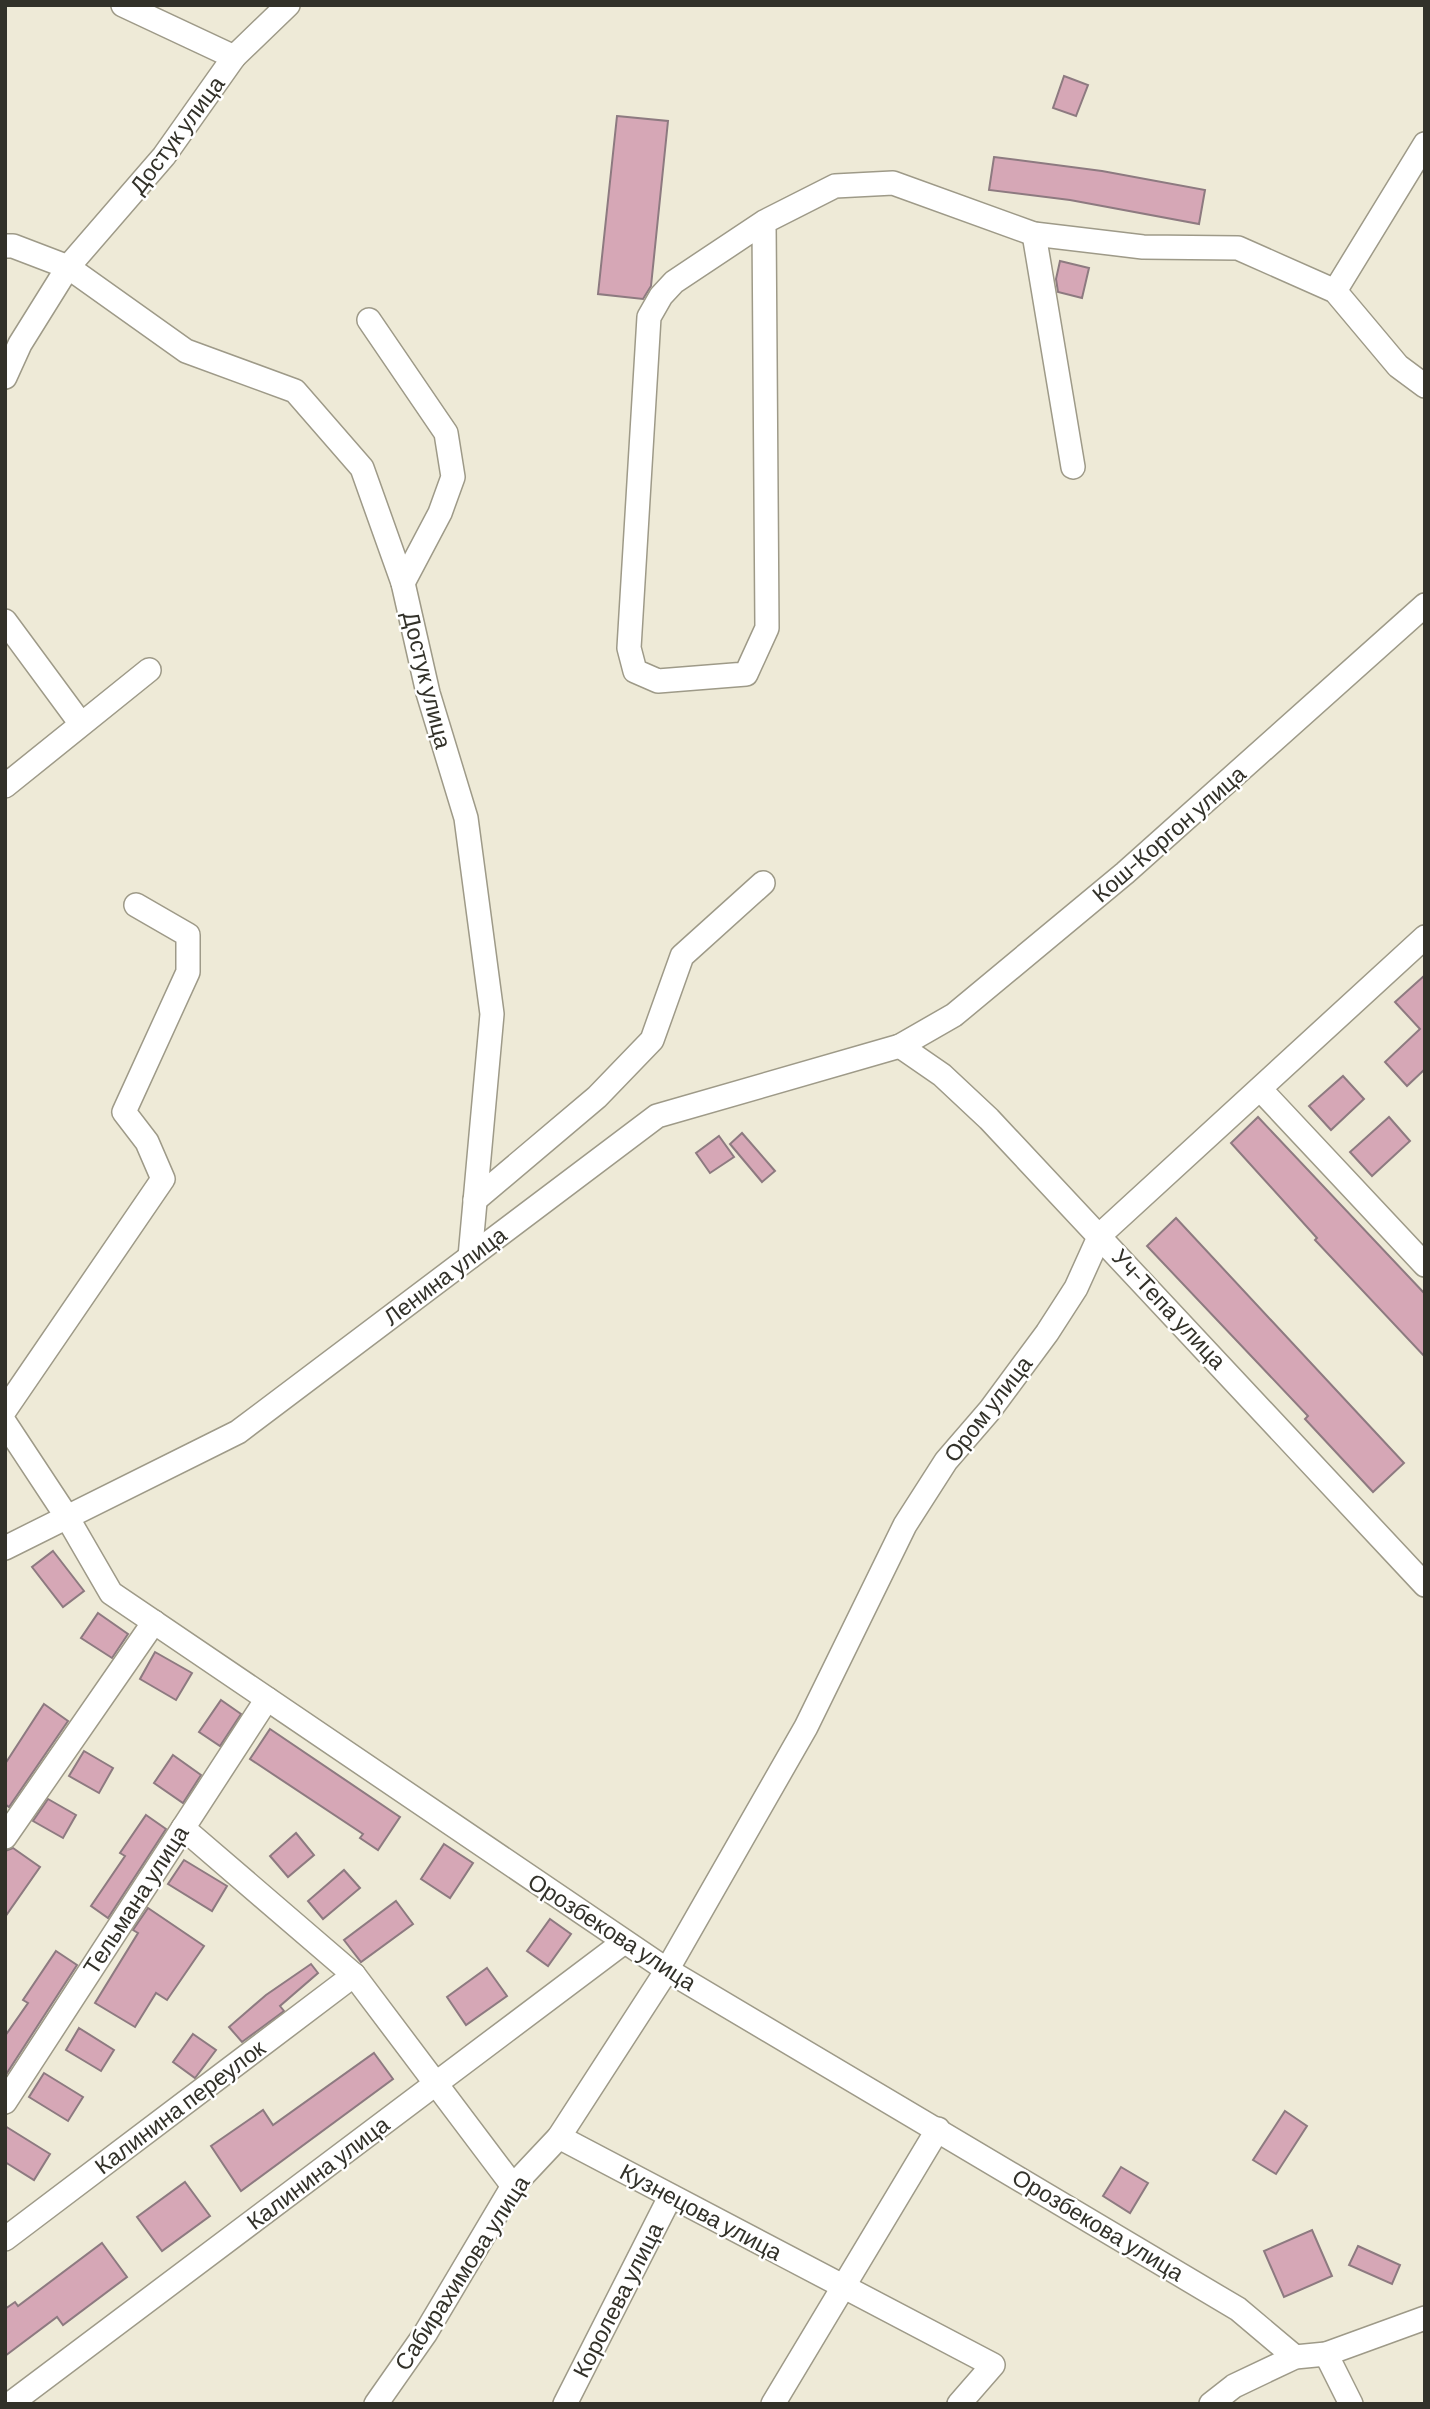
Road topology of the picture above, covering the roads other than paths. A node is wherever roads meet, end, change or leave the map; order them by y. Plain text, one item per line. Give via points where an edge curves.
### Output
1 (123, 5) edge
2 (288, 5) edge
3 (234, 57) junction
4 (1425, 144) edge
5 (764, 222) junction
6 (1034, 234) junction
7 (5, 246) edge
8 (68, 267) junction
9 (1335, 290) junction
10 (369, 320) dead end
11 (5, 377) edge
12 (1425, 386) edge
13 (1073, 467) dead end
14 (403, 583) junction
15 (1425, 605) edge
16 (5, 621) edge
17 (149, 670) dead end
18 (81, 724) junction
19 (5, 786) edge
20 (763, 883) dead end
21 (136, 905) dead end
22 (1421, 947) edge
23 (900, 1046) junction
24 (1259, 1089) junction
25 (475, 1200) junction
26 (1100, 1235) junction
27 (470, 1257) junction
28 (1425, 1265) edge
29 (5, 1410) edge
30 (5, 1423) edge
31 (67, 1517) junction
32 (5, 1548) edge
33 (1425, 1585) edge
34 (154, 1622) junction
35 (267, 1699) junction
36 (183, 1828) junction
37 (5, 1836) edge
38 (624, 1941) junction
39 (667, 1970) junction
40 (354, 1975) junction
41 (438, 2083) junction
42 (5, 2102) edge
43 (938, 2129) junction
44 (559, 2137) junction
45 (513, 2186) junction
46 (670, 2197) junction
47 (5, 2239) edge
48 (844, 2286) junction
49 (1425, 2318) edge
50 (1326, 2354) junction
51 (1295, 2357) junction
52 (10, 2404) edge
53 (376, 2404) edge
54 (565, 2404) edge
55 (773, 2404) edge
56 (959, 2404) edge
57 (1210, 2404) edge
58 (1351, 2404) edge

1 - 3 street
2 - 3 street, Достук улица
3 - 8 street, Достук улица via 164,156
4 - 9 street
5 - 5 street via 767,628 746,674 658,681 635,671 629,648 649,317 674,282
5 - 6 street via 835,187 892,183
6 - 9 street via 1143,247 1238,248
6 - 13 street
7 - 8 street, Достук улица
8 - 11 street
8 - 14 street, Достук улица via 186,351 295,391 362,468
9 - 12 street via 1398,366
10 - 14 street via 446,433 453,477 440,513
14 - 25 street, Достук улица via 428,693 466,818 492,1014
15 - 23 street, Кош-Коргон улица via 1125,873 954,1015
16 - 18 street
17 - 18 street
18 - 19 street
20 - 25 street via 681,956 652,1040 597,1097
21 - 29 street via 188,935 188,972 124,1112 147,1142 163,1179
22 - 24 street, Ором улица
23 - 26 street, Уч-Тепа улица via 942,1075 989,1119
23 - 27 street, Ленина улица via 657,1116
24 - 26 street, Ором улица
24 - 28 street
25 - 27 street, Достук улица
26 - 33 street, Уч-Тепа улица
26 - 39 street, Ором улица via 1076,1288 1047,1333 946,1461 905,1525 806,1727
27 - 31 street, Ленина улица via 238,1432
30 - 31 street, Орозбекова улица
31 - 32 street, Ленина улица
31 - 34 street, Орозбекова улица via 111,1593
34 - 35 street, Орозбекова улица
34 - 37 street
35 - 36 street, Тельмана улица
35 - 38 street, Орозбекова улица
36 - 40 street
36 - 42 street, Тельмана улица
38 - 39 street, Орозбекова улица
38 - 41 street, Калинина улица
39 - 43 street, Орозбекова улица
39 - 44 street, Сабирахимова улица
40 - 41 street
40 - 47 street, Калинина переулок
41 - 45 street
41 - 52 street, Калинина улица
43 - 48 street
43 - 51 street, Орозбекова улица via 1238,2309
44 - 45 street, Сабирахимова улица
44 - 46 street, Кузнецова улица
45 - 53 street, Сабирахимова улица via 425,2334
46 - 48 street, Кузнецова улица
46 - 54 street, Королева улица
48 - 55 street
48 - 56 street, Кузнецова улица via 993,2365
49 - 50 street
50 - 51 street
50 - 58 street
51 - 57 street via 1234,2386

